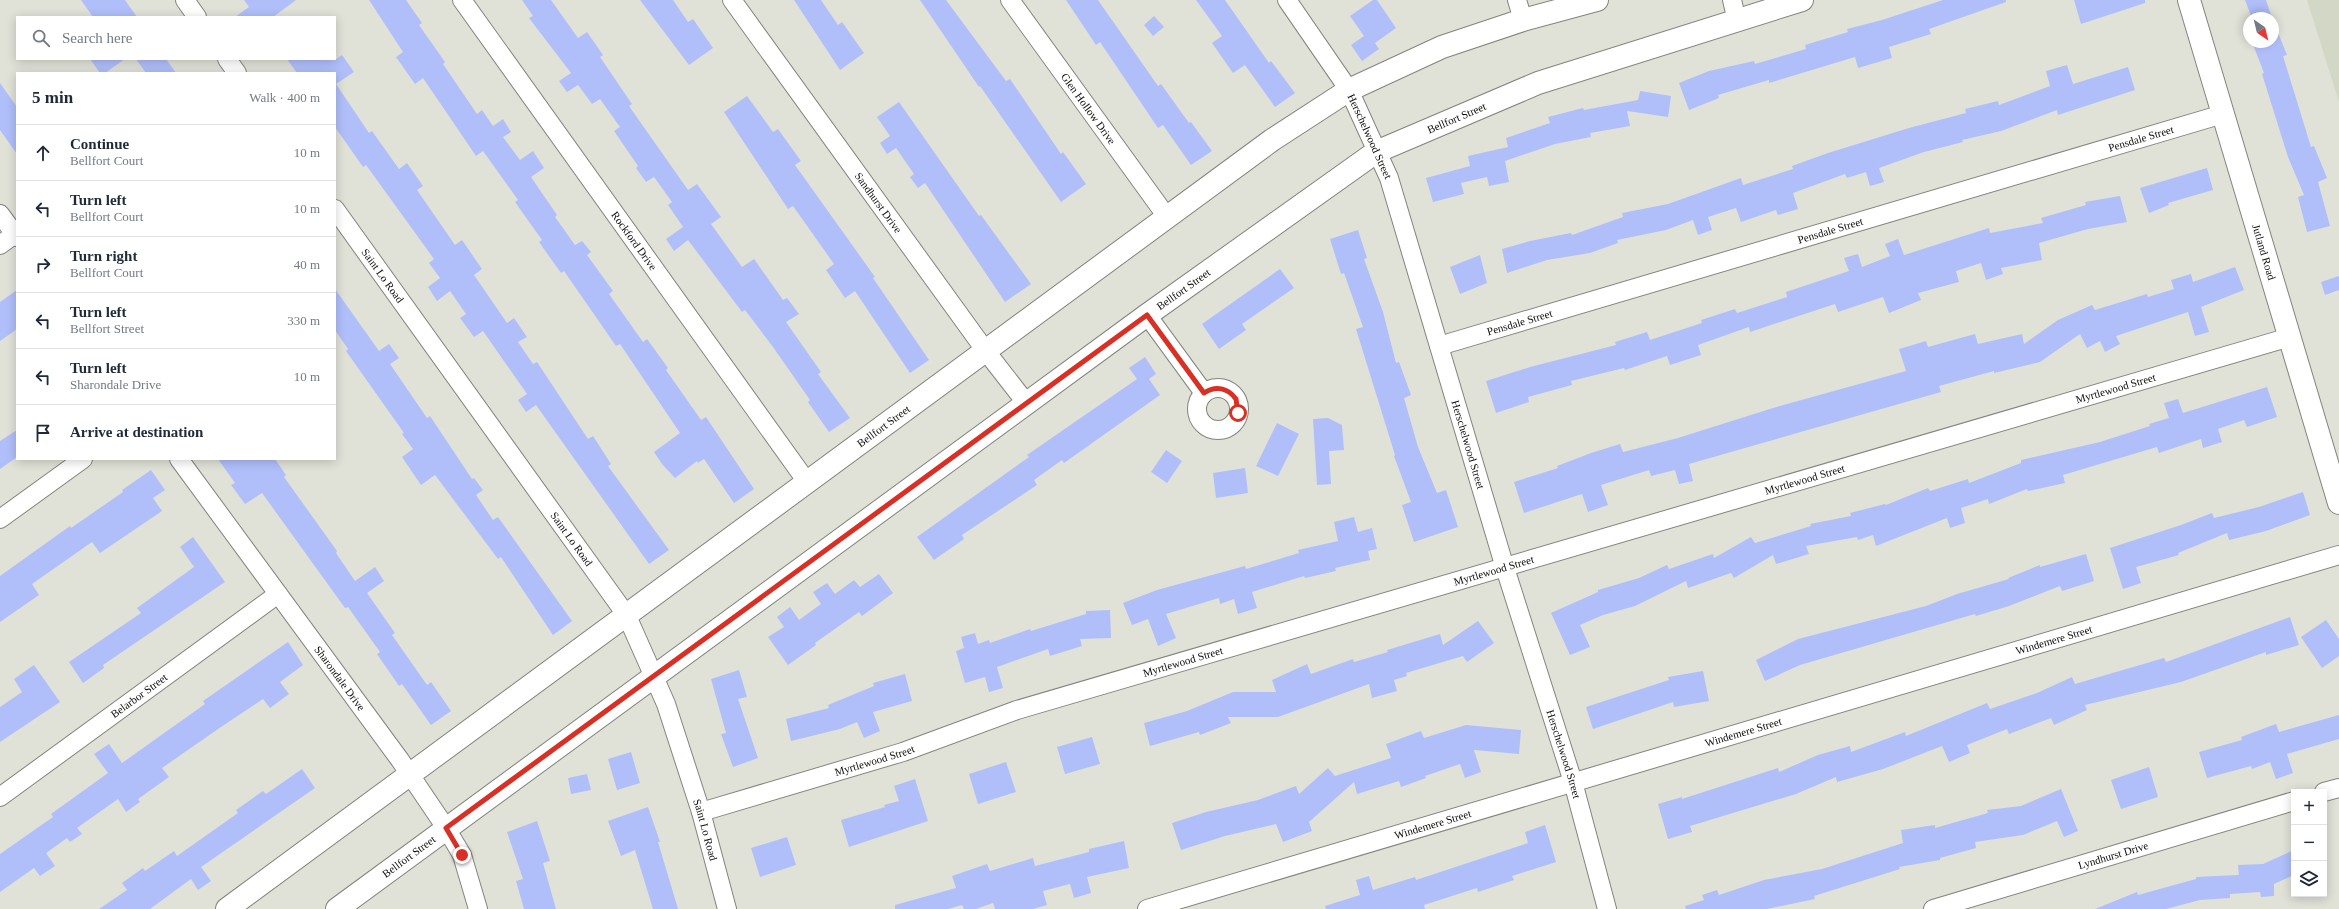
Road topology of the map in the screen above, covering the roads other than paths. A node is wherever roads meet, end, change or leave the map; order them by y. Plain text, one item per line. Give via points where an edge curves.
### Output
1 (185, 0) edge
2 (462, 0) edge
3 (732, 0) edge
4 (1010, 0) edge
5 (1286, 0) edge
6 (1597, 0) edge
7 (1732, 0) edge
8 (1802, 0) edge
9 (2189, 0) edge
10 (1520, 10) edge
11 (196, 16) edge
12 (1738, 21) junction
13 (228, 60) edge
14 (236, 72) edge
15 (1349, 90) junction
16 (2223, 114) junction
17 (1376, 152) junction
18 (336, 210) edge
19 (0, 214) edge
20 (1167, 217) junction
21 (16, 236) edge
22 (0, 245) edge
23 (1147, 315) junction
24 (2290, 337) junction
25 (1439, 346) junction
26 (985, 350) junction
27 (1204, 393) dead end
28 (1027, 404) junction
29 (82, 460) edge
30 (180, 460) edge
31 (807, 482) junction
32 (2339, 503) edge
33 (0, 519) edge
34 (2339, 555) edge
35 (1505, 568) junction
36 (278, 594) junction
37 (627, 616) junction
38 (655, 676) junction
39 (410, 774) junction
40 (1573, 782) junction
41 (2339, 788) edge
42 (2327, 791) edge
43 (0, 797) edge
44 (2291, 802) edge
45 (700, 812) junction
46 (446, 828) junction
47 (227, 909) edge
48 (337, 909) edge
49 (478, 909) edge
50 (727, 909) edge
51 (1148, 909) edge
52 (1607, 909) edge
53 (1933, 909) edge

1 - 11 street
2 - 31 street, Rockford Drive
3 - 26 street, Sandhurst Drive
4 - 20 street, Glen Hollow Drive
5 - 15 street, Herschelwood Street
6 - 10 main road, Bellfort Street
7 - 12 street
8 - 12 main road, Bellfort Street
9 - 16 main road, Jutland Road
10 - 15 main road, Bellfort Street
12 - 17 main road, Bellfort Street via 1538,83
13 - 14 street
15 - 17 street, Herschelwood Street
15 - 20 main road, Bellfort Street via 1272,140
16 - 24 main road, Jutland Road
16 - 25 street, Pensdale Street
17 - 23 main road, Bellfort Street
17 - 25 street, Herschelwood Street via 1388,178
18 - 37 street, Saint Lo Road
19 - 21 street
20 - 26 main road, Bellfort Street
21 - 22 street
23 - 27 street
23 - 28 main road, Bellfort Street
24 - 32 main road, Jutland Road
24 - 35 street, Myrtlewood Street
25 - 35 street, Herschelwood Street
26 - 28 street, Sandhurst Drive
26 - 31 main road, Bellfort Street
28 - 38 main road, Bellfort Street
29 - 33 street
30 - 36 street, Sharondale Drive
31 - 37 main road, Bellfort Street
34 - 40 street, Windemere Street
35 - 40 street, Herschelwood Street
35 - 45 street, Myrtlewood Street via 1025,708 903,752
36 - 39 street, Sharondale Drive
36 - 43 street, Belarbor Street
37 - 38 street, Saint Lo Road
37 - 39 main road, Bellfort Street
38 - 45 street, Saint Lo Road
38 - 46 main road, Bellfort Street
39 - 46 street, Sharondale Drive
39 - 47 main road, Bellfort Street
40 - 51 street, Windemere Street
40 - 52 street, Herschelwood Street
41 - 42 street
44 - 53 street, Lyndhurst Drive
45 - 50 street, Saint Lo Road
46 - 48 main road, Bellfort Street
46 - 49 street, Sharondale Drive via 462,855

